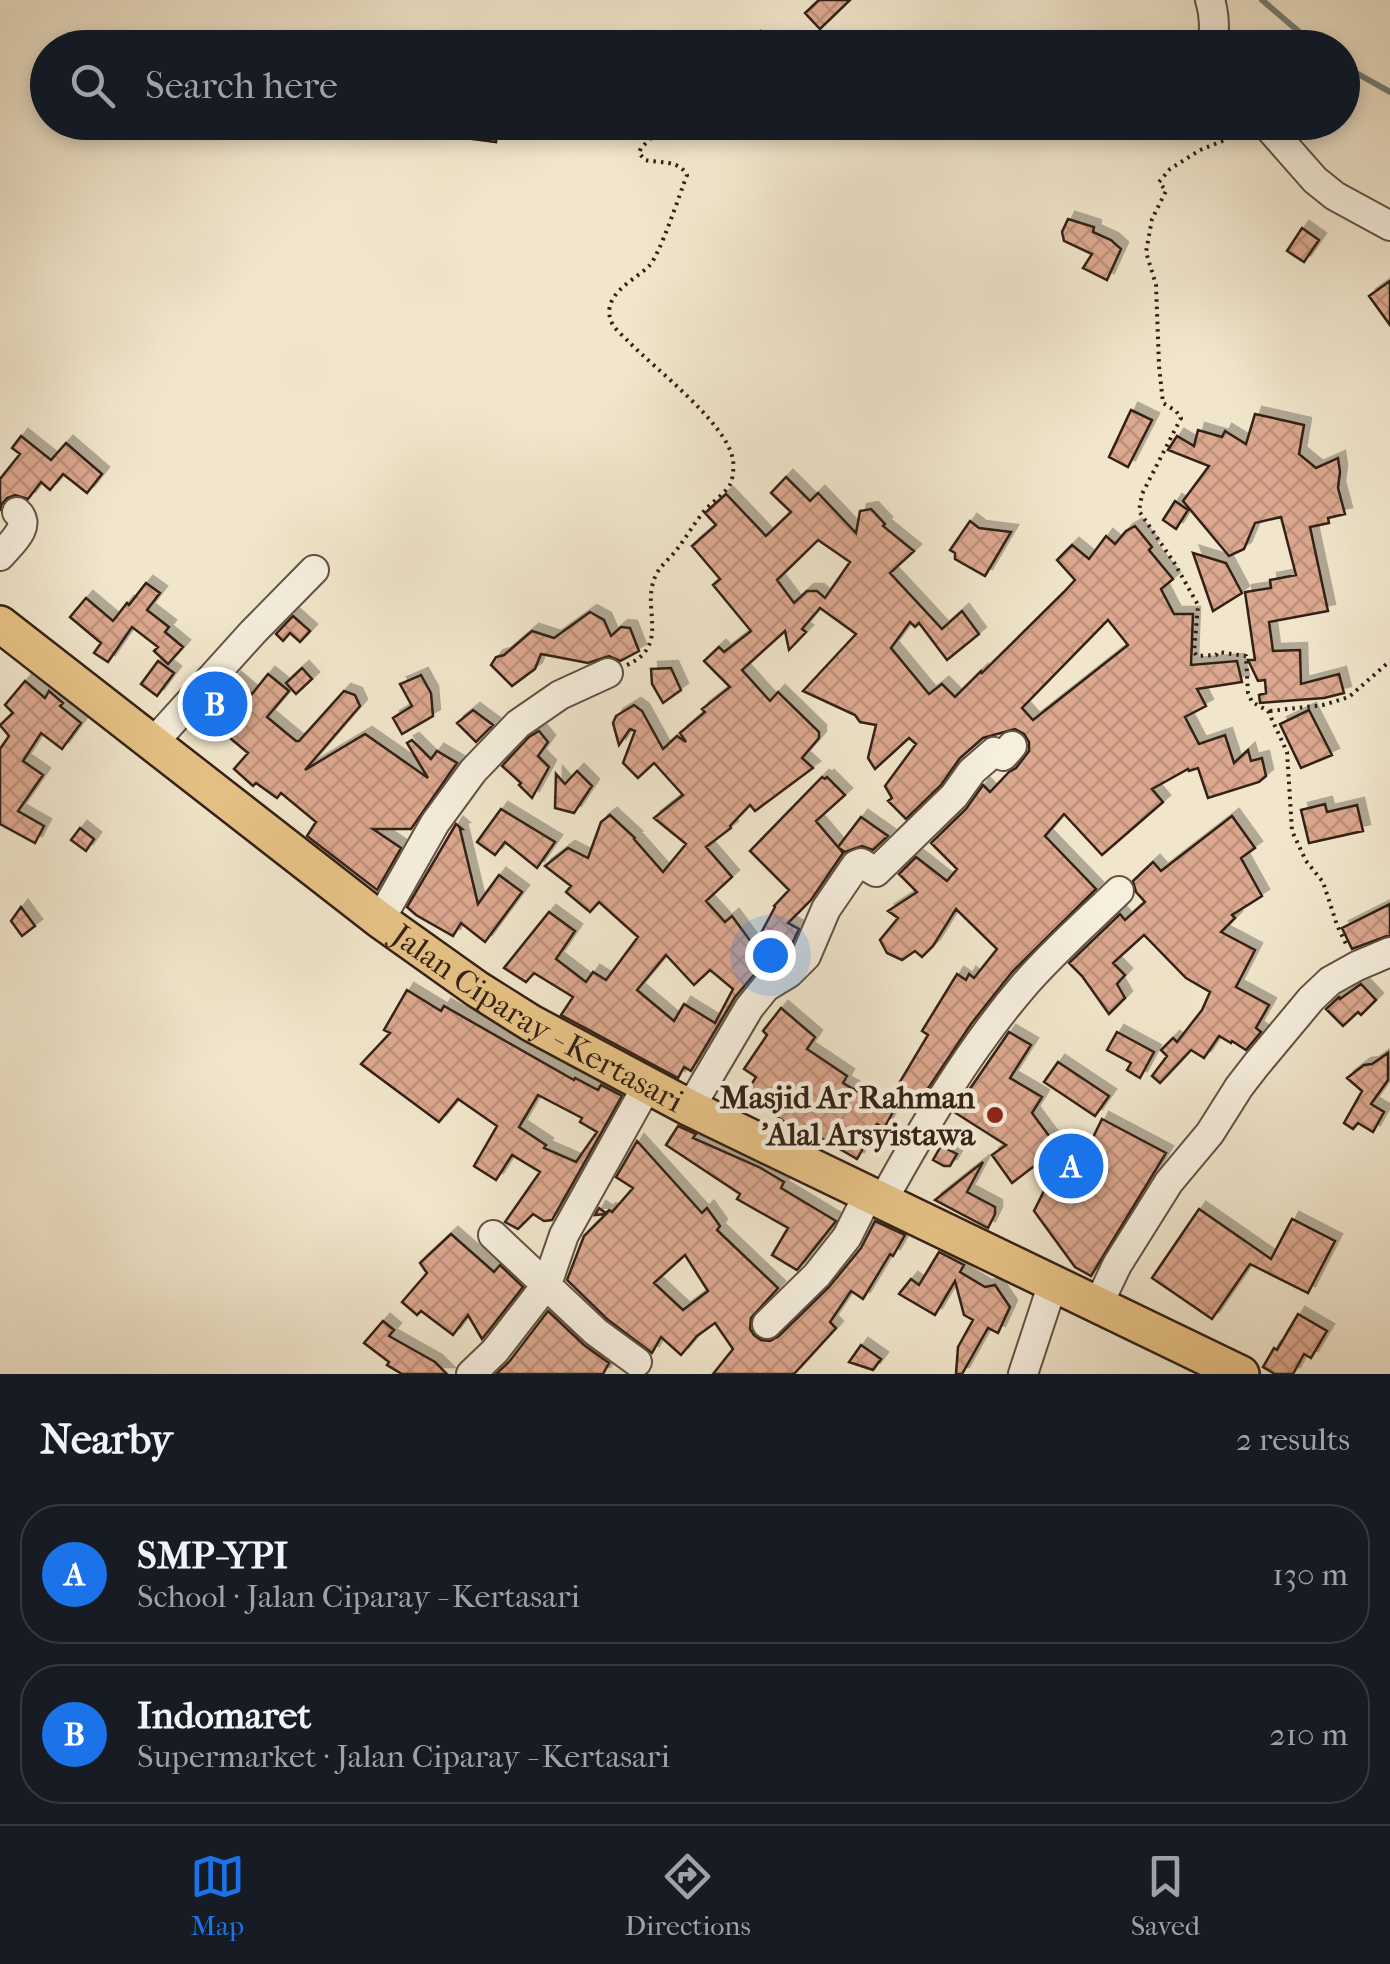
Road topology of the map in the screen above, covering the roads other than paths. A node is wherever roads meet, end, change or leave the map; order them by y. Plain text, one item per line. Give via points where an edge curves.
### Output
1 (1210, 0) edge
2 (1215, 30) edge
3 (1280, 140) edge
4 (1390, 226) edge
5 (17, 512) dead end
6 (0, 556) edge
7 (314, 570) dead end
8 (0, 624) edge
9 (608, 673) road end
10 (152, 744) junction
11 (1012, 746) dead end
12 (1119, 891) dead end
13 (380, 920) junction
14 (1390, 952) edge
15 (647, 1086) junction
16 (690, 1108) junction
17 (876, 1196) junction
18 (493, 1234) dead end
19 (1053, 1283) junction
20 (547, 1284) junction
21 (1098, 1306) junction
22 (767, 1324) dead end
23 (636, 1362) dead end
24 (471, 1374) edge
25 (1023, 1374) edge
26 (1241, 1374) edge

1 - 2 street
3 - 4 street via 1335,196
5 - 6 street via 24,523
7 - 10 street
8 - 10 main road, Jalan Ciparay - Kertasari
9 - 13 street via 518,724 473,771
10 - 13 main road, Jalan Ciparay - Kertasari
11 - 16 street via 972,770 876,872 856,865 826,909 806,956 749,1008
12 - 17 street via 1058,948 977,1044
13 - 15 main road, Jalan Ciparay - Kertasari via 477,990
14 - 21 street via 1330,981 1311,998 1169,1182
15 - 16 main road, Jalan Ciparay - Kertasari
15 - 20 street via 564,1236
16 - 17 main road, Jalan Ciparay - Kertasari
17 - 19 main road, Jalan Ciparay - Kertasari
17 - 22 street via 816,1275
18 - 20 street
19 - 21 main road, Jalan Ciparay - Kertasari
19 - 25 street
20 - 23 street
20 - 24 street
21 - 26 main road, Jalan Ciparay - Kertasari

